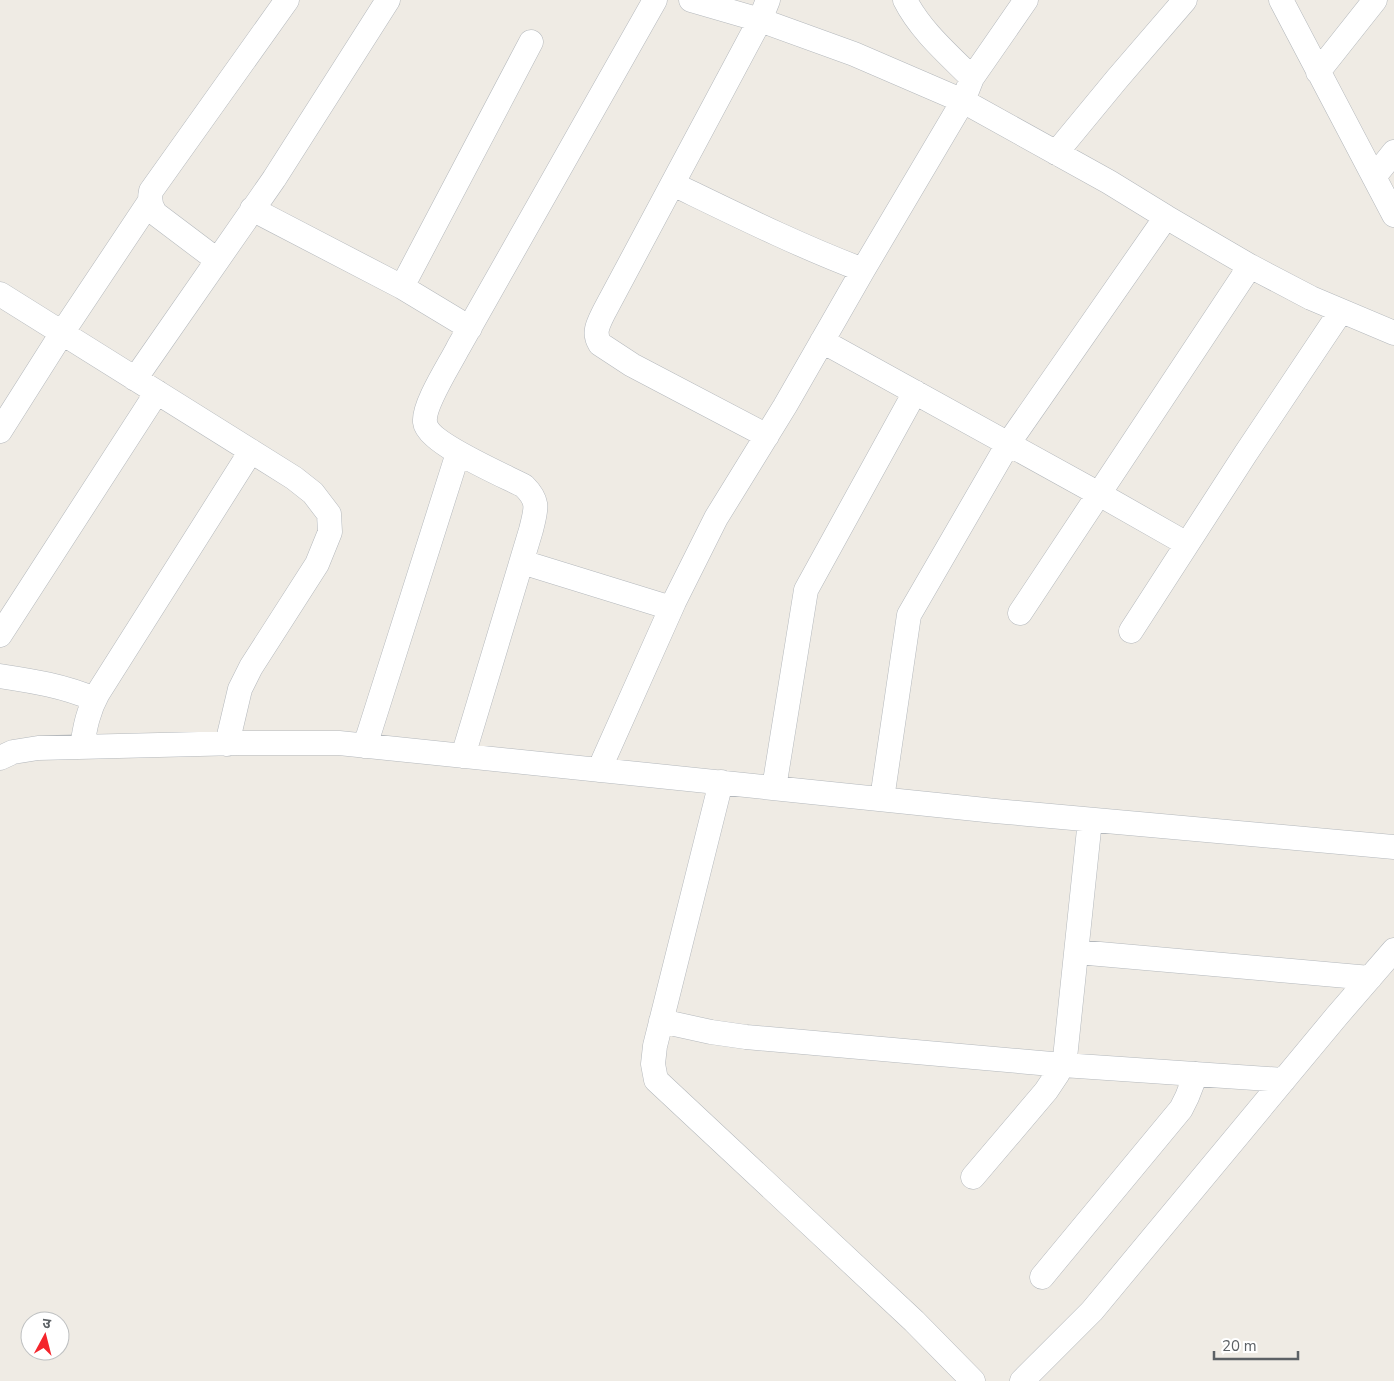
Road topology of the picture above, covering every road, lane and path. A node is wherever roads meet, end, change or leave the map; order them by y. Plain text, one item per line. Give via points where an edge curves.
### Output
1 (287, 0) edge
2 (388, 0) edge
3 (655, 0) edge
4 (691, 0) edge
5 (904, 0) edge
6 (1026, 0) edge
7 (1185, 0) edge
8 (1281, 0) edge
9 (1375, 0) edge
10 (764, 10) edge
11 (531, 42) dead end
12 (1318, 72) junction
13 (972, 78) junction
14 (963, 101) junction
15 (1394, 152) edge
16 (1056, 153) junction
17 (1374, 177) junction
18 (672, 184) junction
19 (150, 202) junction
20 (252, 209) junction
21 (1394, 215) edge
22 (1166, 218) junction
23 (217, 260) junction
24 (1250, 266) junction
25 (863, 270) junction
26 (402, 287) junction
27 (0, 294) edge
28 (1341, 310) junction
29 (470, 328) junction
30 (62, 333) junction
31 (1394, 333) edge
32 (822, 341) junction
33 (135, 379) junction
34 (157, 392) junction
35 (915, 392) junction
36 (0, 431) edge
37 (766, 436) junction
38 (1008, 444) junction
39 (251, 451) junction
40 (458, 454) junction
41 (1099, 494) junction
42 (1187, 544) junction
43 (522, 562) junction
44 (671, 608) junction
45 (1020, 612) dead end
46 (1131, 631) dead end
47 (0, 635) edge
48 (0, 676) edge
49 (94, 700) junction
50 (227, 744) junction
51 (365, 746) junction
52 (82, 747) junction
53 (463, 756) junction
54 (0, 758) edge
55 (598, 770) junction
56 (721, 782) junction
57 (774, 788) junction
58 (882, 799) junction
59 (1090, 820) junction
60 (1394, 846) edge
61 (1394, 950) edge
62 (1077, 952) junction
63 (1370, 978) junction
64 (661, 1021) junction
65 (1063, 1065) junction
66 (1196, 1074) junction
67 (1284, 1080) junction
68 (972, 1176) dead end
69 (1042, 1277) dead end
70 (973, 1381) edge
71 (1022, 1381) edge

1 - 19 street via 151,191
2 - 20 street
3 - 29 street
4 - 10 street
5 - 13 street via 912,14
6 - 13 street
7 - 16 street
8 - 12 street
9 - 12 street
10 - 14 street via 854,54
10 - 18 street
11 - 26 street
12 - 17 street
13 - 14 street
14 - 16 street
14 - 25 street
15 - 17 street
16 - 22 street
17 - 21 street
18 - 25 street via 772,232
18 - 37 street via 604,312 597,327 597,339 632,365
19 - 23 street via 156,214
19 - 30 street
20 - 23 street
20 - 26 street
22 - 24 street
22 - 38 street
23 - 33 street
24 - 28 street
24 - 41 street
25 - 32 street
26 - 29 street
27 - 30 street
28 - 31 street
28 - 42 street
29 - 40 street via 430,400 425,422 427,428
30 - 33 street
30 - 36 street
32 - 35 street
32 - 37 street
33 - 34 street
34 - 39 street
34 - 47 street
35 - 38 street
35 - 57 street via 806,590
37 - 44 street via 716,518
38 - 41 street
38 - 58 street via 909,615
39 - 49 street
39 - 50 street via 314,493 329,514 330,532 318,564 240,689
40 - 43 street via 524,486 532,494 536,506
40 - 51 street
41 - 42 street
41 - 45 street
42 - 46 street
43 - 44 street
43 - 53 street
44 - 55 street
48 - 49 street via 51,684
49 - 52 street
50 - 51 street via 339,743
50 - 52 street
51 - 53 street
52 - 54 street via 38,748
53 - 55 street
55 - 56 street
56 - 57 street
56 - 64 street
57 - 58 street
58 - 59 street
59 - 60 street
59 - 62 street
61 - 63 street
62 - 63 street
62 - 65 street
63 - 67 street
64 - 65 street via 746,1037
64 - 70 street via 653,1064 656,1080 914,1321
65 - 66 street
65 - 68 street via 1046,1091
66 - 67 street
66 - 69 street via 1181,1109
67 - 71 street via 1092,1310

